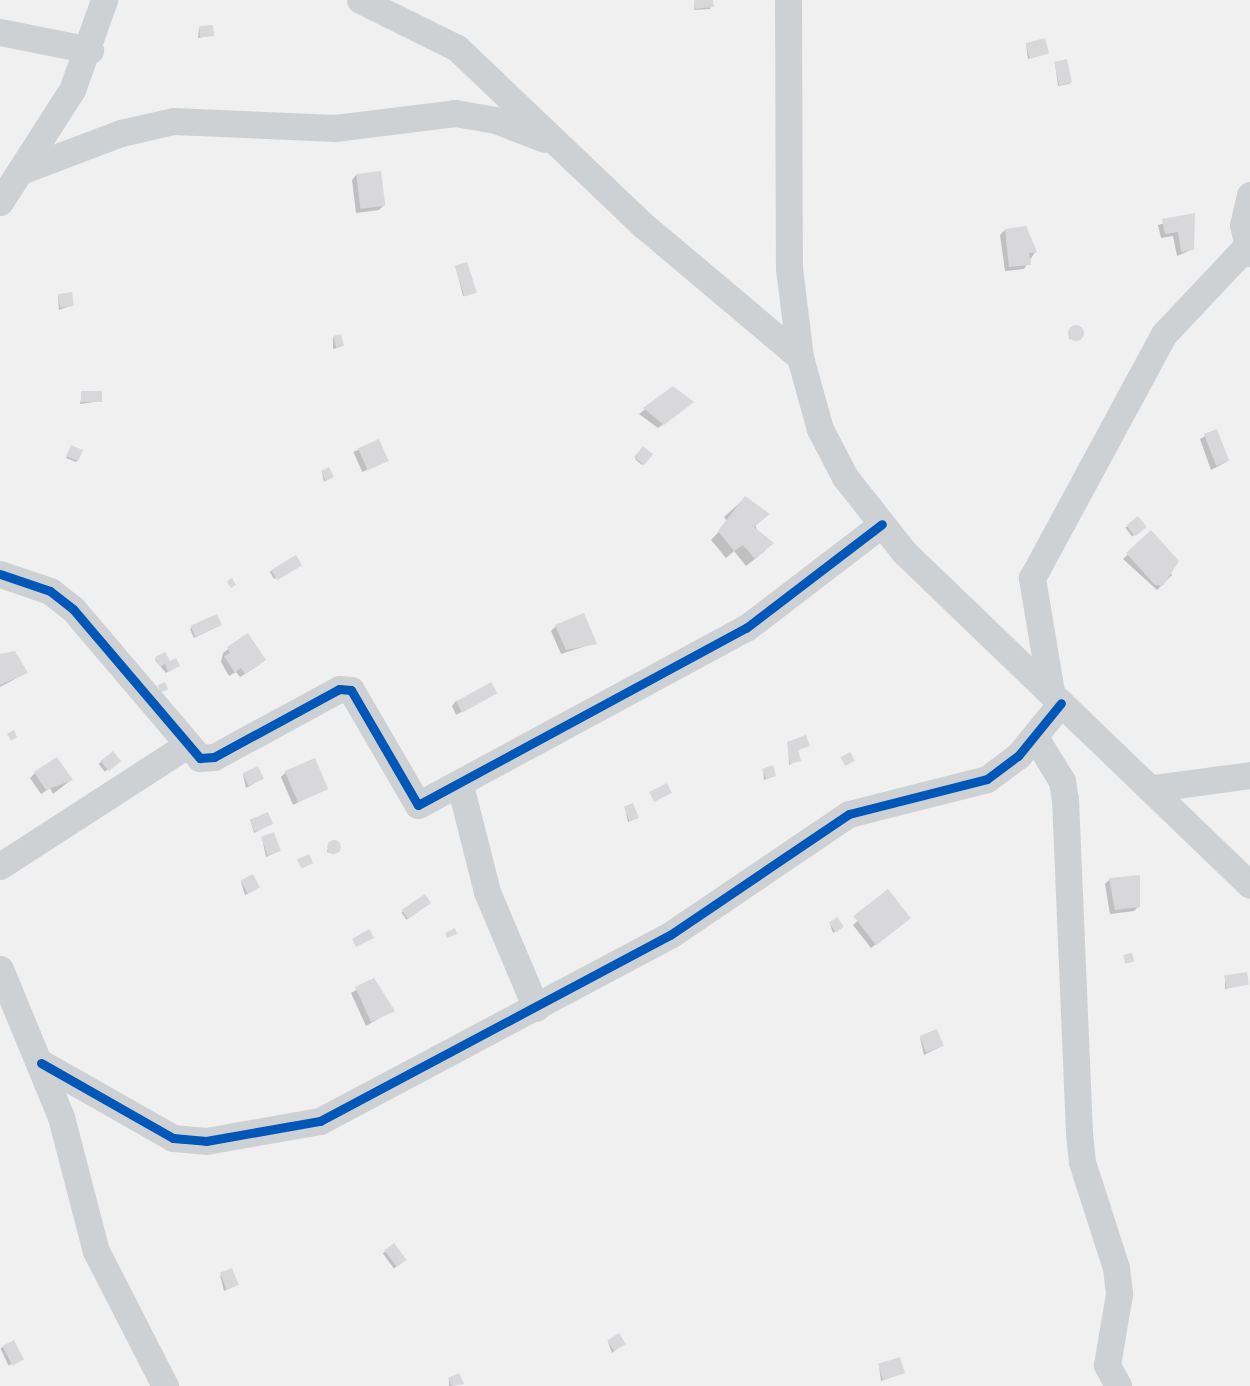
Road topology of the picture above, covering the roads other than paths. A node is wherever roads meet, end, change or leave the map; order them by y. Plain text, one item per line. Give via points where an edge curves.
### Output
1 (104, 0) edge
2 (360, 0) edge
3 (788, 0) edge
4 (0, 32) edge
5 (90, 50) junction
6 (549, 140) junction
7 (23, 170) junction
8 (1250, 195) edge
9 (0, 202) edge
10 (1249, 250) edge
11 (800, 357) junction
12 (882, 524) junction
13 (0, 574) edge
14 (1056, 697) junction
15 (1035, 737) junction
16 (187, 745) junction
17 (1250, 775) edge
18 (460, 785) junction
19 (1154, 788) junction
20 (0, 866) edge
21 (1250, 885) edge
22 (0, 969) edge
23 (536, 1008) junction
24 (41, 1064) junction
25 (165, 1386) edge
26 (1118, 1386) edge

1 - 5 street
2 - 6 street via 457,48 494,79
3 - 11 street via 789,268
4 - 5 street
5 - 7 street
6 - 7 street via 495,120 454,113 335,128 173,121 121,133
6 - 11 street
7 - 9 street
8 - 10 street via 1244,225
10 - 14 street via 1164,334 1032,578
11 - 12 street via 820,429 845,477
12 - 14 street via 904,552
12 - 18 street via 746,628
13 - 16 street via 50,591 73,609
14 - 15 street
14 - 19 street
15 - 23 street via 987,779 849,814 670,935
15 - 26 street via 1062,781 1065,799 1079,1133 1082,1162 1116,1268 1119,1294 1107,1365
16 - 18 street via 207,760 348,688 413,802 423,804
16 - 20 street
17 - 19 street
18 - 23 street via 487,892
19 - 21 street
22 - 24 street
23 - 24 street via 320,1121 206,1141 173,1138 151,1128
24 - 25 street via 96,1251 143,1352

